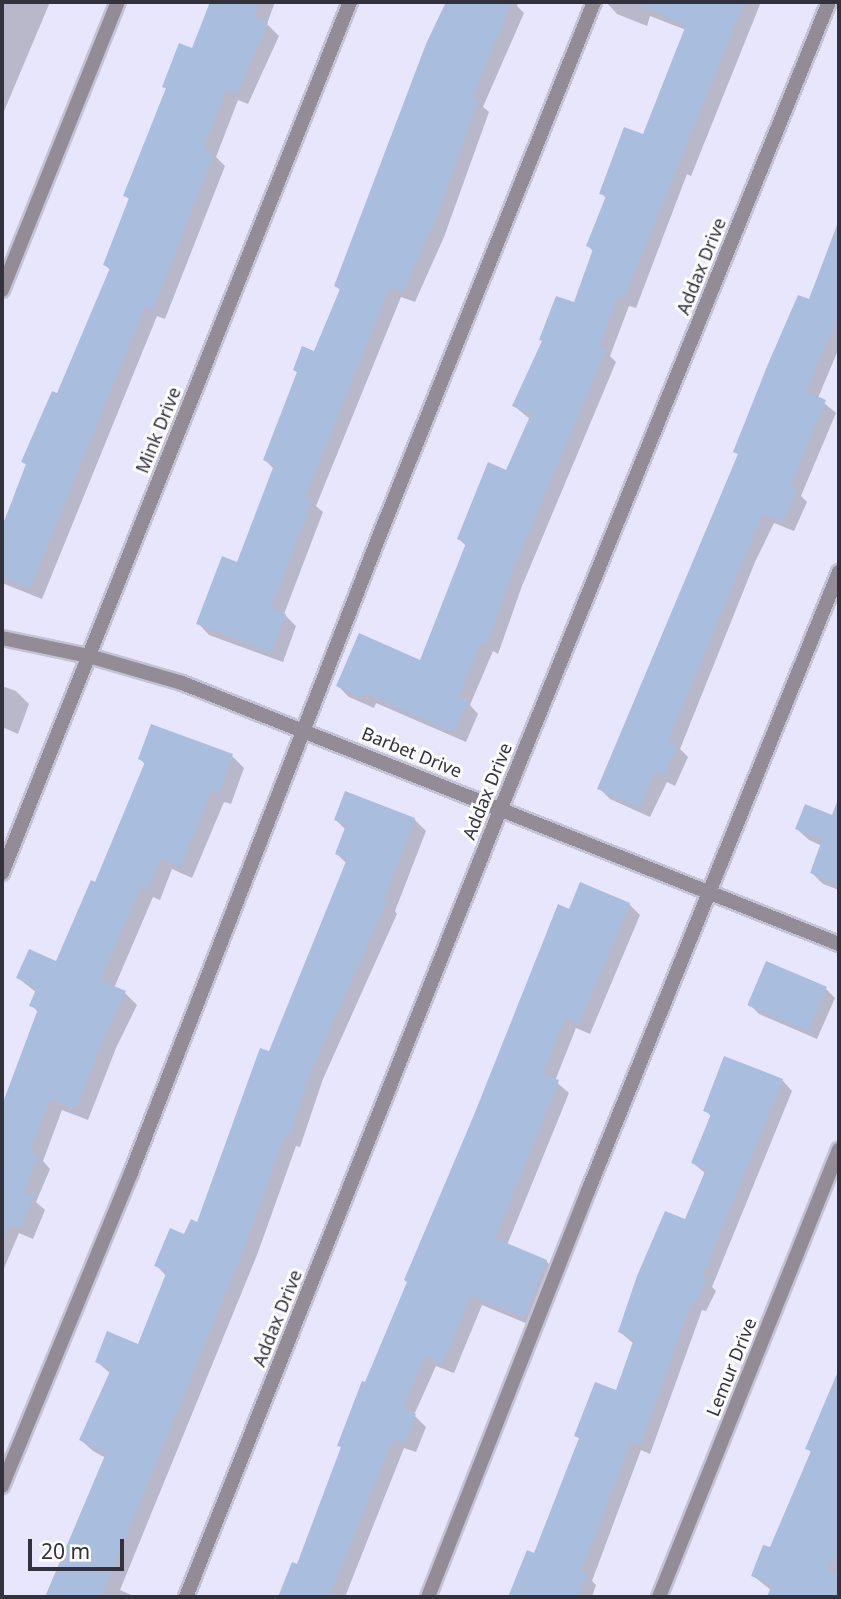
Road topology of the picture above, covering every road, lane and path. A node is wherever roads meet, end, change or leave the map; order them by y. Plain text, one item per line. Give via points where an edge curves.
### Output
1 (118, 2) edge
2 (351, 2) edge
3 (594, 2) edge
4 (829, 2) edge
5 (2, 290) edge
6 (839, 572) edge
7 (2, 638) edge
8 (89, 656) junction
9 (303, 729) junction
10 (501, 808) junction
11 (2, 873) edge
12 (710, 892) junction
13 (839, 944) edge
14 (839, 1150) edge
15 (2, 1486) edge
16 (186, 1597) edge
17 (428, 1597) edge
18 (659, 1597) edge

1 - 5 street
2 - 8 street, Mink Drive
3 - 9 street
4 - 10 street, Addax Drive
6 - 12 street
7 - 8 street, Barbet Drive
8 - 9 street, Barbet Drive via 182,683
8 - 11 street, Mink Drive
9 - 10 street, Barbet Drive
9 - 15 street via 131,1173
10 - 12 street, Barbet Drive
10 - 16 street, Addax Drive
12 - 13 street, Barbet Drive
12 - 17 street
14 - 18 street, Lemur Drive

